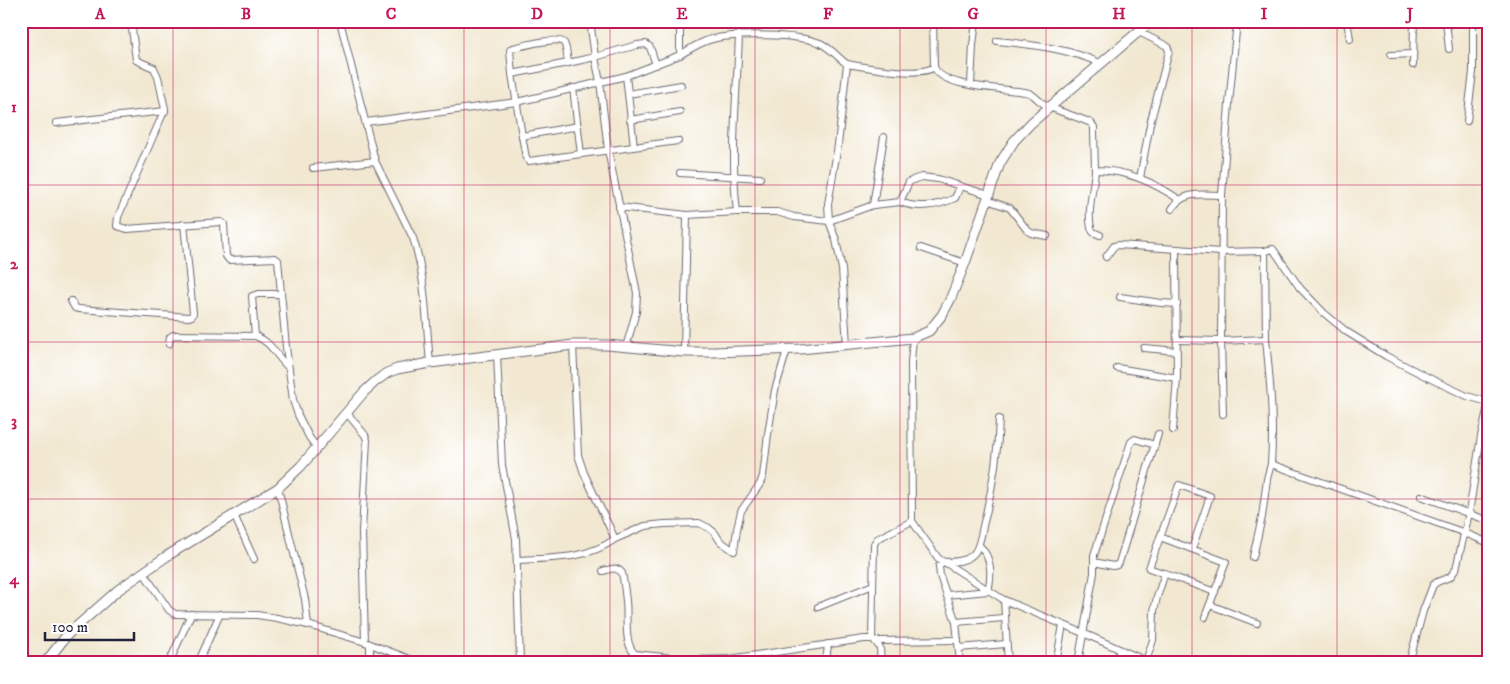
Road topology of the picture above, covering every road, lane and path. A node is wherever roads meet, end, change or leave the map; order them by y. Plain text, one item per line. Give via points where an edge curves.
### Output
1 (131, 21) edge
2 (590, 21) edge
3 (680, 21) edge
4 (933, 21) edge
5 (976, 21) edge
6 (1150, 21) edge
7 (1237, 21) edge
8 (1347, 21) edge
9 (1414, 21) edge
10 (1446, 21) edge
11 (1473, 21) edge
12 (340, 22) edge
13 (1139, 32) junction
14 (739, 36) junction
15 (1350, 39) dead end
16 (997, 41) dead end
17 (1449, 49) dead end
18 (1413, 54) junction
19 (680, 55) junction
20 (1391, 55) dead end
21 (595, 57) junction
22 (568, 62) junction
23 (848, 64) junction
24 (1102, 64) junction
25 (656, 65) junction
26 (1413, 65) dead end
27 (934, 67) junction
28 (512, 74) junction
29 (626, 76) junction
30 (600, 82) junction
31 (682, 85) dead end
32 (971, 85) junction
33 (573, 88) junction
34 (628, 94) junction
35 (516, 102) junction
36 (1052, 107) junction
37 (165, 111) junction
38 (680, 112) dead end
39 (630, 120) junction
40 (1467, 121) dead end
41 (366, 122) junction
42 (56, 123) dead end
43 (578, 126) junction
44 (522, 136) junction
45 (884, 137) dead end
46 (678, 141) dead end
47 (634, 146) junction
48 (608, 150) junction
49 (581, 154) junction
50 (375, 161) junction
51 (313, 168) dead end
52 (1095, 170) junction
53 (680, 172) dead end
54 (734, 176) junction
55 (760, 178) dead end
56 (1140, 178) junction
57 (960, 186) junction
58 (1222, 195) junction
59 (988, 198) junction
60 (1180, 200) junction
61 (900, 202) junction
62 (874, 205) junction
63 (619, 207) junction
64 (1172, 209) dead end
65 (736, 212) junction
66 (687, 215) junction
67 (829, 221) junction
68 (184, 224) junction
69 (1100, 235) dead end
70 (1048, 236) dead end
71 (922, 248) dead end
72 (1176, 249) junction
73 (1265, 250) junction
74 (1221, 252) junction
75 (1106, 257) dead end
76 (965, 263) junction
77 (281, 294) junction
78 (1120, 297) dead end
79 (71, 300) dead end
80 (1177, 304) junction
81 (254, 336) junction
82 (914, 338) junction
83 (1266, 339) junction
84 (1177, 340) junction
85 (1221, 341) junction
86 (169, 344) dead end
87 (573, 345) junction
88 (847, 345) junction
89 (626, 347) junction
90 (1144, 348) dead end
91 (787, 350) junction
92 (1177, 351) junction
93 (684, 352) junction
94 (497, 354) junction
95 (430, 363) junction
96 (288, 367) junction
97 (1117, 368) dead end
98 (1177, 378) junction
99 (1488, 402) edge
100 (347, 412) junction
101 (1223, 414) dead end
102 (999, 418) dead end
103 (1173, 430) dead end
104 (1158, 434) dead end
105 (1154, 445) junction
106 (317, 448) junction
107 (1271, 464) junction
108 (278, 488) junction
109 (1421, 496) dead end
110 (1470, 513) junction
111 (234, 515) junction
112 (912, 521) junction
113 (1489, 521) edge
114 (1465, 534) junction
115 (1160, 537) junction
116 (615, 539) junction
117 (1489, 543) edge
118 (979, 545) junction
119 (1192, 549) junction
120 (1253, 557) dead end
121 (254, 559) dead end
122 (517, 560) junction
123 (943, 562) junction
124 (1094, 562) junction
125 (603, 571) dead end
126 (142, 572) junction
127 (1165, 574) junction
128 (873, 585) junction
129 (988, 591) junction
130 (1215, 592) junction
131 (947, 595) junction
132 (1004, 600) junction
133 (1210, 605) junction
134 (818, 607) dead end
135 (191, 614) junction
136 (220, 614) junction
137 (1205, 617) dead end
138 (1004, 618) junction
139 (956, 622) junction
140 (1257, 623) dead end
141 (308, 625) junction
142 (1063, 625) junction
143 (1083, 633) junction
144 (873, 640) junction
145 (958, 640) junction
146 (368, 643) junction
147 (828, 644) junction
148 (1006, 644) junction
149 (959, 648) junction
150 (1120, 650) junction
151 (729, 661) edge
152 (1148, 662) edge
153 (45, 663) edge
154 (169, 663) edge
155 (198, 663) edge
156 (370, 663) edge
157 (420, 663) edge
158 (520, 663) edge
159 (826, 663) edge
160 (881, 663) edge
161 (960, 663) edge
162 (1008, 663) edge
163 (1056, 663) edge
164 (1078, 663) edge
165 (1116, 663) edge
166 (1409, 663) edge

1 - 37 street via 136,60 156,70
2 - 21 street
3 - 19 street
4 - 27 street
5 - 32 street
6 - 13 street
7 - 58 street
8 - 15 street
9 - 18 street
10 - 17 street
11 - 40 street via 1473,72
12 - 41 street
13 - 24 street
13 - 56 street via 1167,46 1169,52
14 - 19 street via 709,40
14 - 23 street via 811,40 822,44
14 - 54 street
16 - 24 street via 1055,48
18 - 20 street
18 - 26 street
19 - 25 street
21 - 22 street
21 - 25 street via 646,44
21 - 30 street
22 - 28 street
22 - 28 street via 560,40 513,48 509,53
23 - 27 street via 922,72
23 - 67 street
24 - 36 street
25 - 29 street
27 - 32 street via 945,77
28 - 35 street
29 - 30 street
29 - 34 street
30 - 33 street
30 - 48 street
31 - 34 street
32 - 36 street via 1032,94
33 - 35 street
33 - 43 street
34 - 39 street
35 - 41 street
35 - 44 street
36 - 52 street via 1092,125
36 - 59 street via 1010,147 1000,162
37 - 42 street
37 - 68 street via 116,224 127,229
38 - 39 street
39 - 47 street
41 - 50 street
43 - 44 street
43 - 49 street
44 - 49 street via 529,160
45 - 62 street
46 - 47 street
47 - 48 street
48 - 49 street
48 - 63 street
50 - 51 street
50 - 95 street via 416,247
52 - 56 street via 1121,172
52 - 69 street via 1090,228
53 - 54 street
54 - 55 street
54 - 65 street
56 - 60 street
57 - 59 street
57 - 61 street via 954,198 927,206
57 - 61 street via 929,177 914,178 906,186
58 - 60 street via 1189,195
58 - 74 street
59 - 70 street via 1010,208 1031,233
59 - 76 street
60 - 64 street
61 - 62 street
62 - 67 street
63 - 66 street
63 - 89 street via 637,293 636,312
65 - 66 street
65 - 67 street via 777,212 794,218
66 - 93 street
67 - 88 street via 842,270
68 - 77 street via 223,222 229,260 277,259 280,263
68 - 79 street via 192,316 79,309
71 - 76 street
72 - 74 street
72 - 75 street via 1118,244
72 - 80 street
73 - 74 street
73 - 83 street
73 - 99 street via 1273,249 1300,288 1347,332 1433,380
74 - 85 street
76 - 82 street via 939,320 929,331
77 - 81 street via 252,296
77 - 96 street
78 - 80 street
80 - 84 street
81 - 86 street via 173,335
81 - 96 street via 269,344
82 - 88 street
82 - 112 street via 911,362
83 - 85 street
83 - 107 street via 1272,410
84 - 85 street
84 - 92 street
85 - 101 street
87 - 89 street
87 - 94 street
87 - 116 street via 578,455
88 - 91 street
89 - 93 street
90 - 92 street
91 - 93 street
91 - 116 street via 776,390 763,476 741,511 734,551 699,523 645,526
92 - 98 street
94 - 95 street
94 - 122 street via 502,465 515,530
95 - 100 street via 387,373
96 - 106 street via 298,415
97 - 98 street
98 - 103 street
99 - 110 street
100 - 106 street
100 - 146 street via 367,440 362,532
102 - 118 street via 994,473
104 - 105 street
105 - 124 street via 1119,563 1113,566
105 - 124 street via 1131,440
106 - 108 street
107 - 114 street
107 - 120 street
108 - 111 street
108 - 141 street via 305,599
109 - 110 street
110 - 113 street
110 - 114 street
111 - 121 street
111 - 126 street
112 - 123 street
112 - 128 street via 876,541
114 - 117 street
114 - 166 street via 1456,569 1450,577 1435,583 1428,598
115 - 119 street
115 - 119 street via 1179,485 1210,496
115 - 127 street via 1149,568
116 - 122 street via 577,556
118 - 123 street via 969,558
118 - 129 street via 989,561
119 - 130 street via 1226,562
122 - 158 street
123 - 129 street
123 - 131 street via 939,571
124 - 143 street
125 - 151 street via 614,568 622,573 627,634 630,649 635,654
126 - 135 street via 169,610
126 - 153 street via 78,624
127 - 130 street
127 - 152 street via 1154,611
128 - 134 street
128 - 144 street
129 - 131 street
129 - 132 street
130 - 133 street
131 - 139 street
132 - 138 street
132 - 142 street
133 - 137 street
133 - 140 street
135 - 136 street
135 - 154 street
136 - 141 street via 257,615
136 - 155 street
138 - 139 street
138 - 148 street
139 - 145 street
141 - 146 street
142 - 143 street
142 - 163 street
143 - 150 street
143 - 164 street
144 - 145 street
144 - 147 street via 864,638
144 - 160 street via 880,648
145 - 149 street
146 - 156 street
146 - 157 street
147 - 151 street
147 - 159 street
148 - 149 street
148 - 162 street
149 - 161 street
150 - 152 street
150 - 165 street

